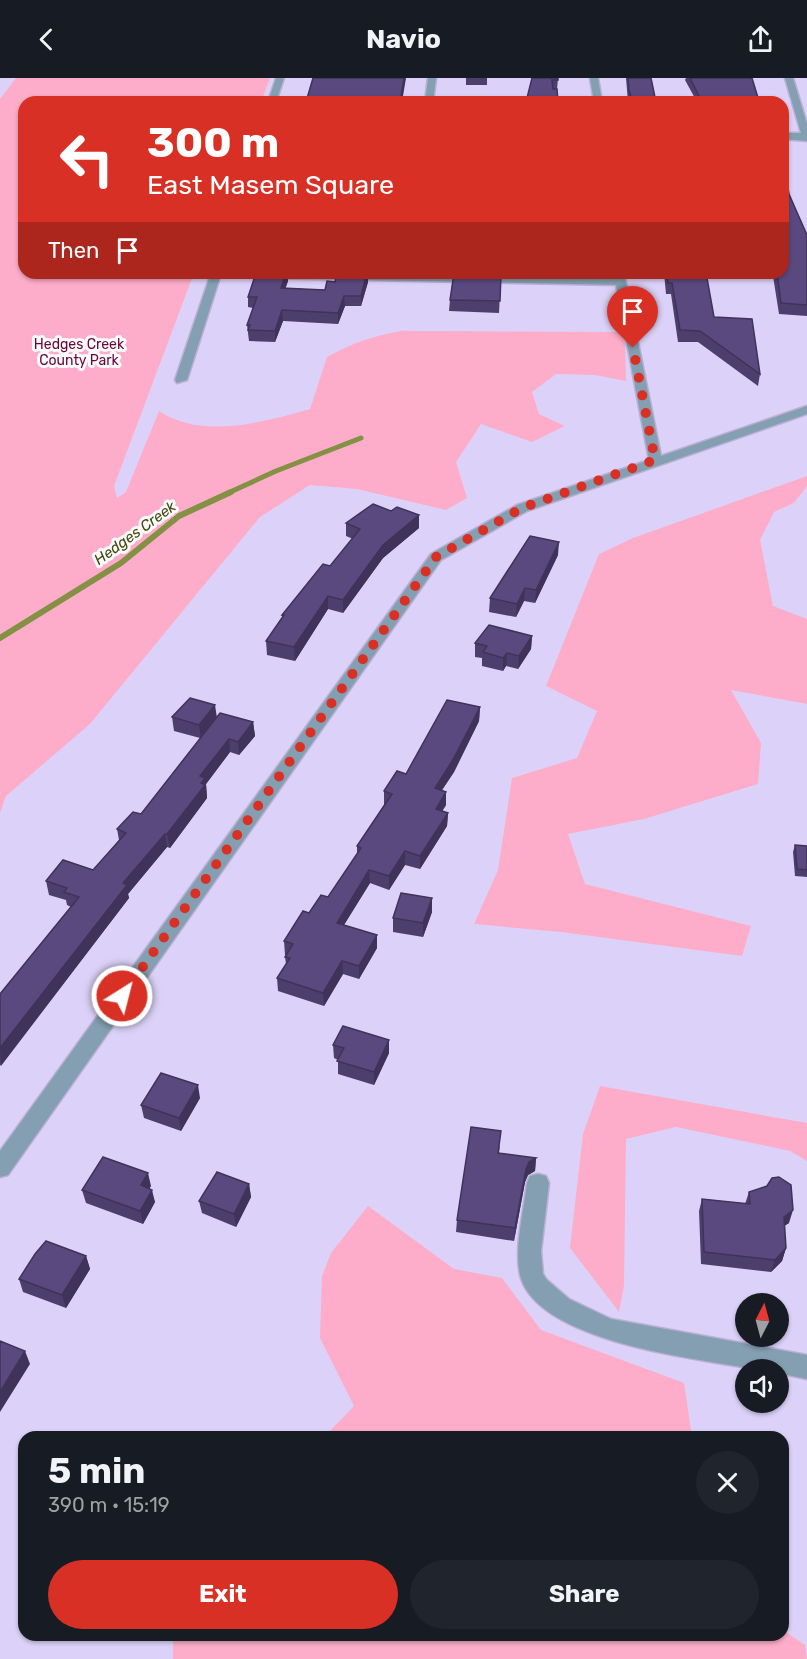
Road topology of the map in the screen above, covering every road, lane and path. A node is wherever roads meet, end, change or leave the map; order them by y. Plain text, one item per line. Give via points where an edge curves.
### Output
1 (280, 78) edge
2 (432, 78) edge
3 (594, 78) edge
4 (789, 78) edge
5 (274, 96) edge
6 (430, 96) edge
7 (597, 96) edge
8 (789, 136) edge
9 (807, 137) edge
10 (214, 279) edge
11 (620, 279) edge
12 (181, 380) dead end
13 (807, 410) edge
14 (655, 460) junction
15 (0, 1168) edge
16 (538, 1183) dead end
17 (807, 1367) edge

1 - 5 street
2 - 6 street
3 - 7 street
4 - 9 street
8 - 9 street
10 - 12 street
11 - 14 street
13 - 14 street
14 - 15 street via 522,508 436,557
16 - 17 street via 530,1251 532,1275 539,1288 561,1307 608,1330

